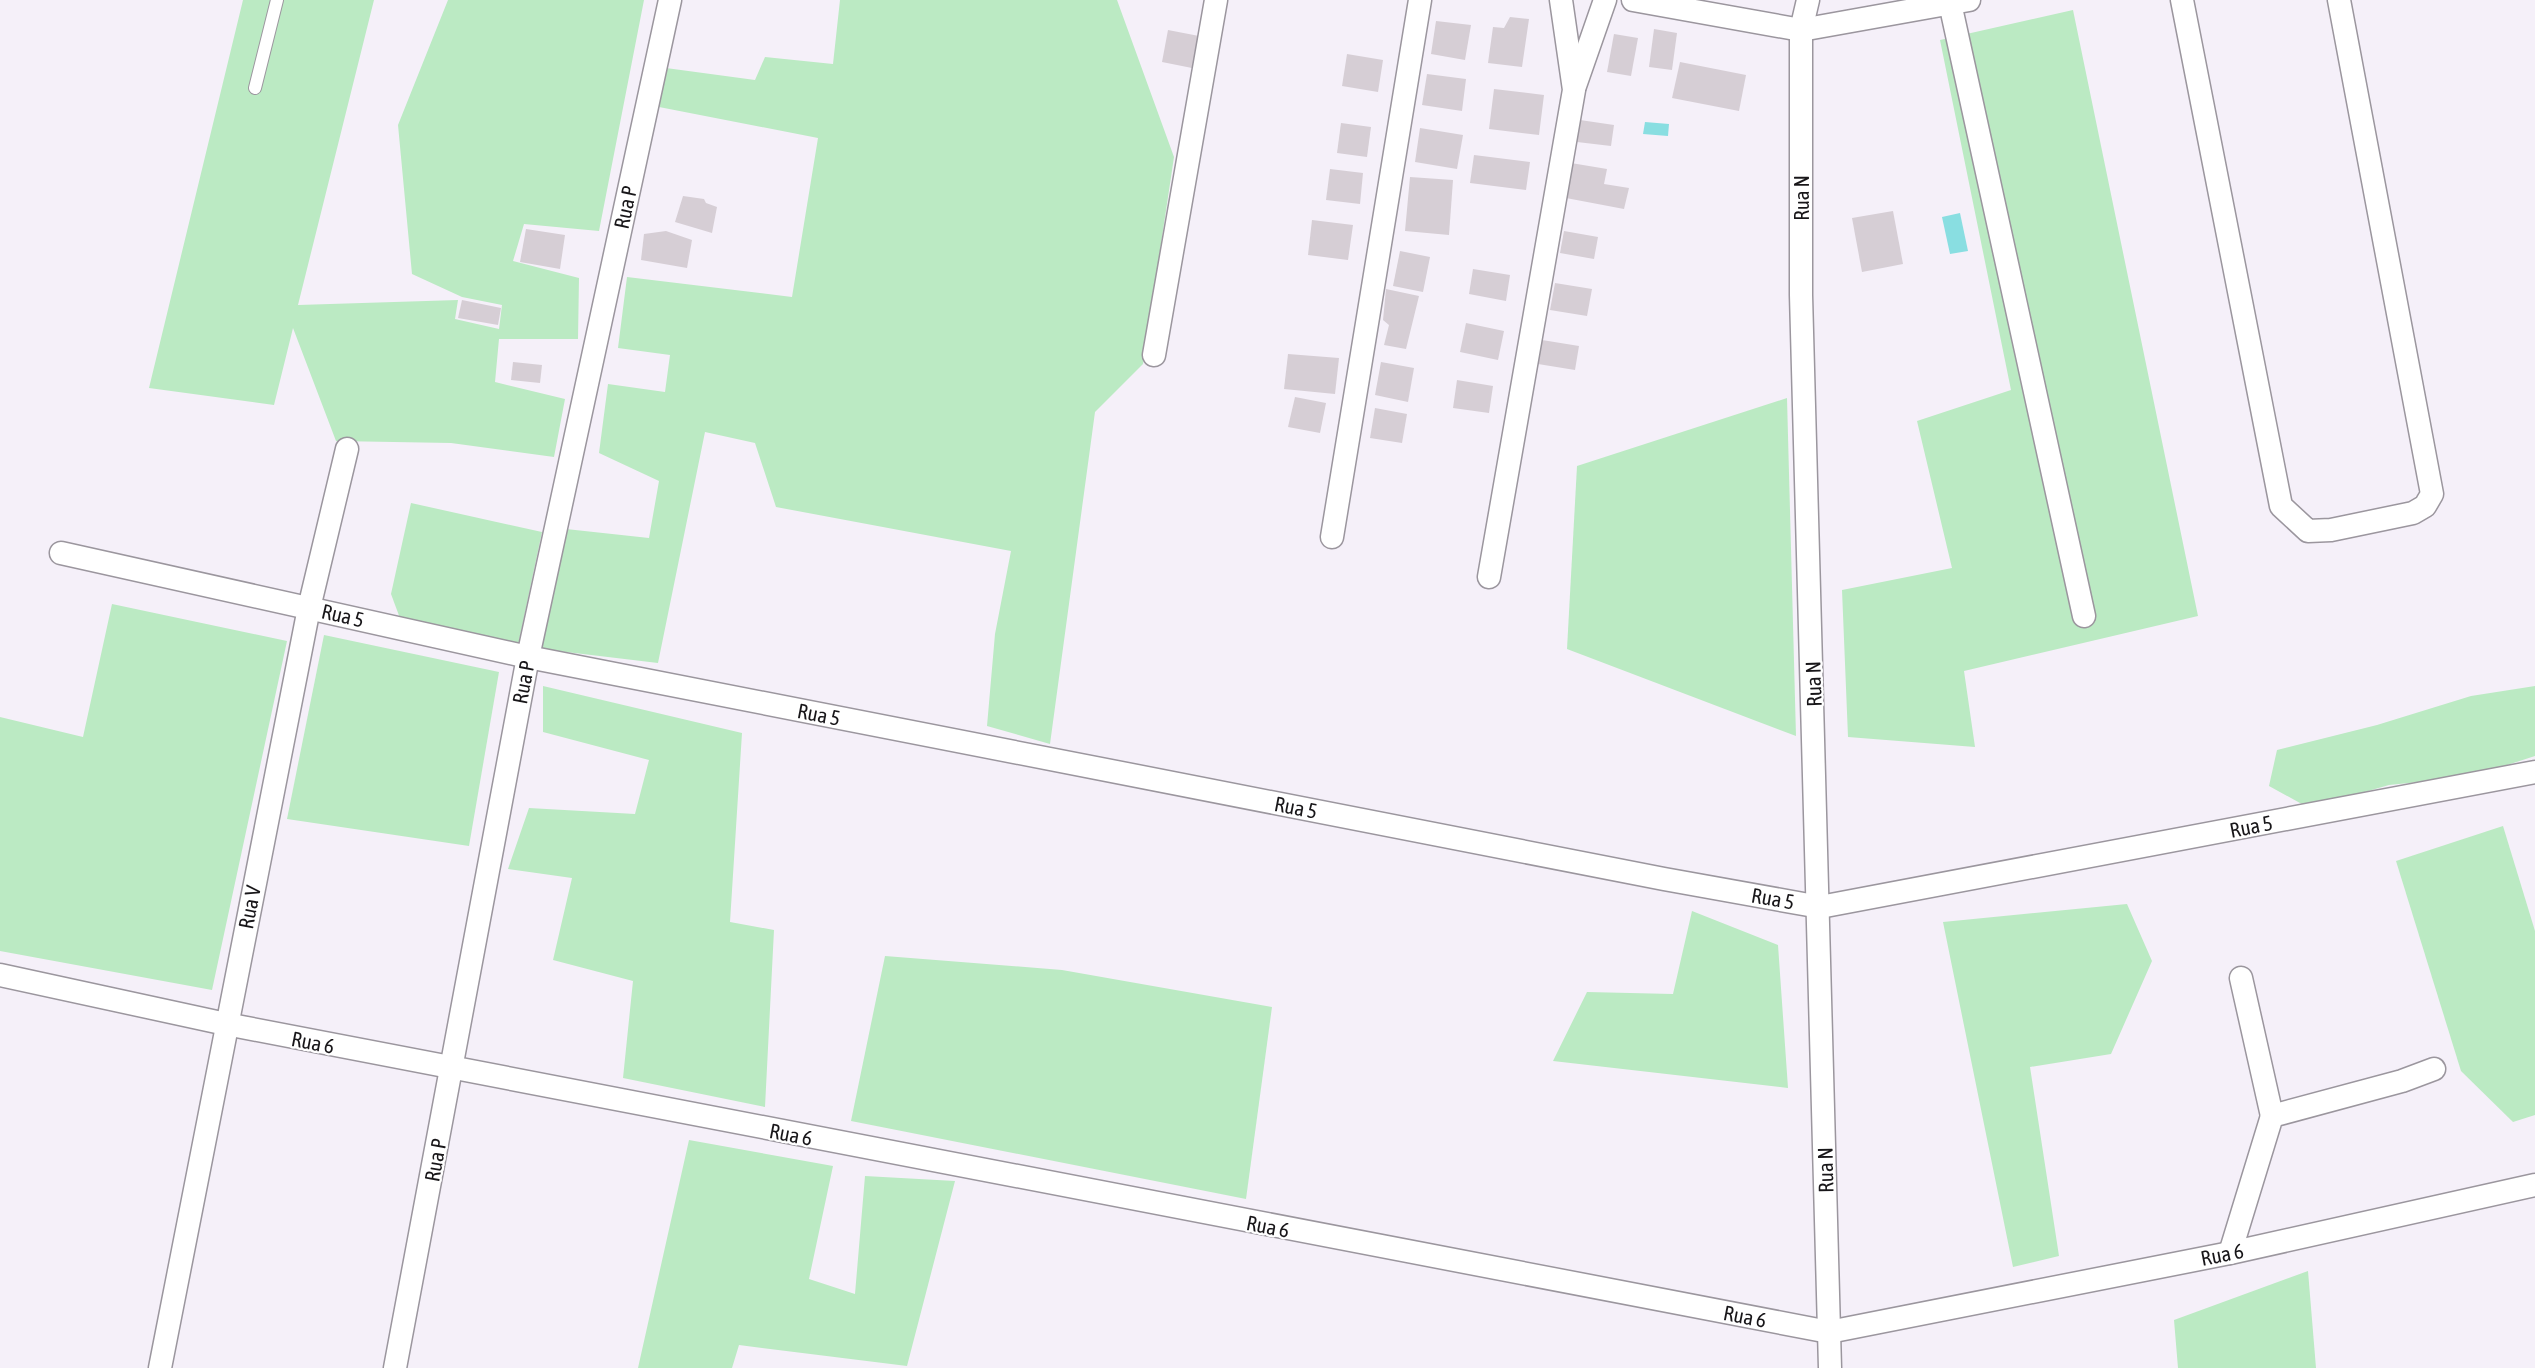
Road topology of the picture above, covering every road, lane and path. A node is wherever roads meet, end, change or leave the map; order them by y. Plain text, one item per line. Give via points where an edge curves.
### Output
1 (277, 0) edge
2 (670, 0) edge
3 (1216, 0) edge
4 (1420, 0) edge
5 (1561, 0) edge
6 (1605, 0) edge
7 (1633, 0) edge
8 (1808, 0) edge
9 (2182, 0) edge
10 (2339, 0) edge
11 (1959, 2) edge
12 (1801, 30) junction
13 (255, 88) dead end
14 (1574, 90) junction
15 (1154, 356) dead end
16 (347, 449) dead end
17 (1332, 537) dead end
18 (61, 553) dead end
19 (1489, 578) dead end
20 (309, 608) junction
21 (2084, 616) dead end
22 (528, 657) junction
23 (2535, 772) edge
24 (1820, 907) junction
25 (0, 975) edge
26 (2241, 978) dead end
27 (226, 1024) junction
28 (449, 1068) junction
29 (2434, 1069) dead end
30 (2272, 1116) junction
31 (2535, 1185) edge
32 (2230, 1253) junction
33 (1829, 1332) junction
34 (160, 1368) edge
35 (395, 1368) edge
36 (1830, 1368) edge

1 - 13 lane
2 - 22 street, Rua P
3 - 15 street
4 - 17 street
5 - 14 street
6 - 14 street
7 - 12 street
8 - 12 street, Rua N
9 - 10 street via 2282,506 2308,531 2413,513 2425,506 2432,494
11 - 12 street
11 - 21 street
12 - 24 street, Rua N via 1801,295
14 - 19 street
16 - 20 street, Rua V
18 - 20 street, Rua 5
20 - 22 street, Rua 5
20 - 27 street, Rua V
22 - 24 street, Rua 5
22 - 28 street, Rua P
23 - 24 street, Rua 5
24 - 33 street, Rua N
25 - 27 street, Rua 6
26 - 30 street
27 - 28 street, Rua 6
27 - 34 street, Rua V
28 - 33 street, Rua 6
28 - 35 street, Rua P
29 - 30 street
30 - 32 street
31 - 32 street, Rua 6
32 - 33 street, Rua 6
33 - 36 street, Rua N

